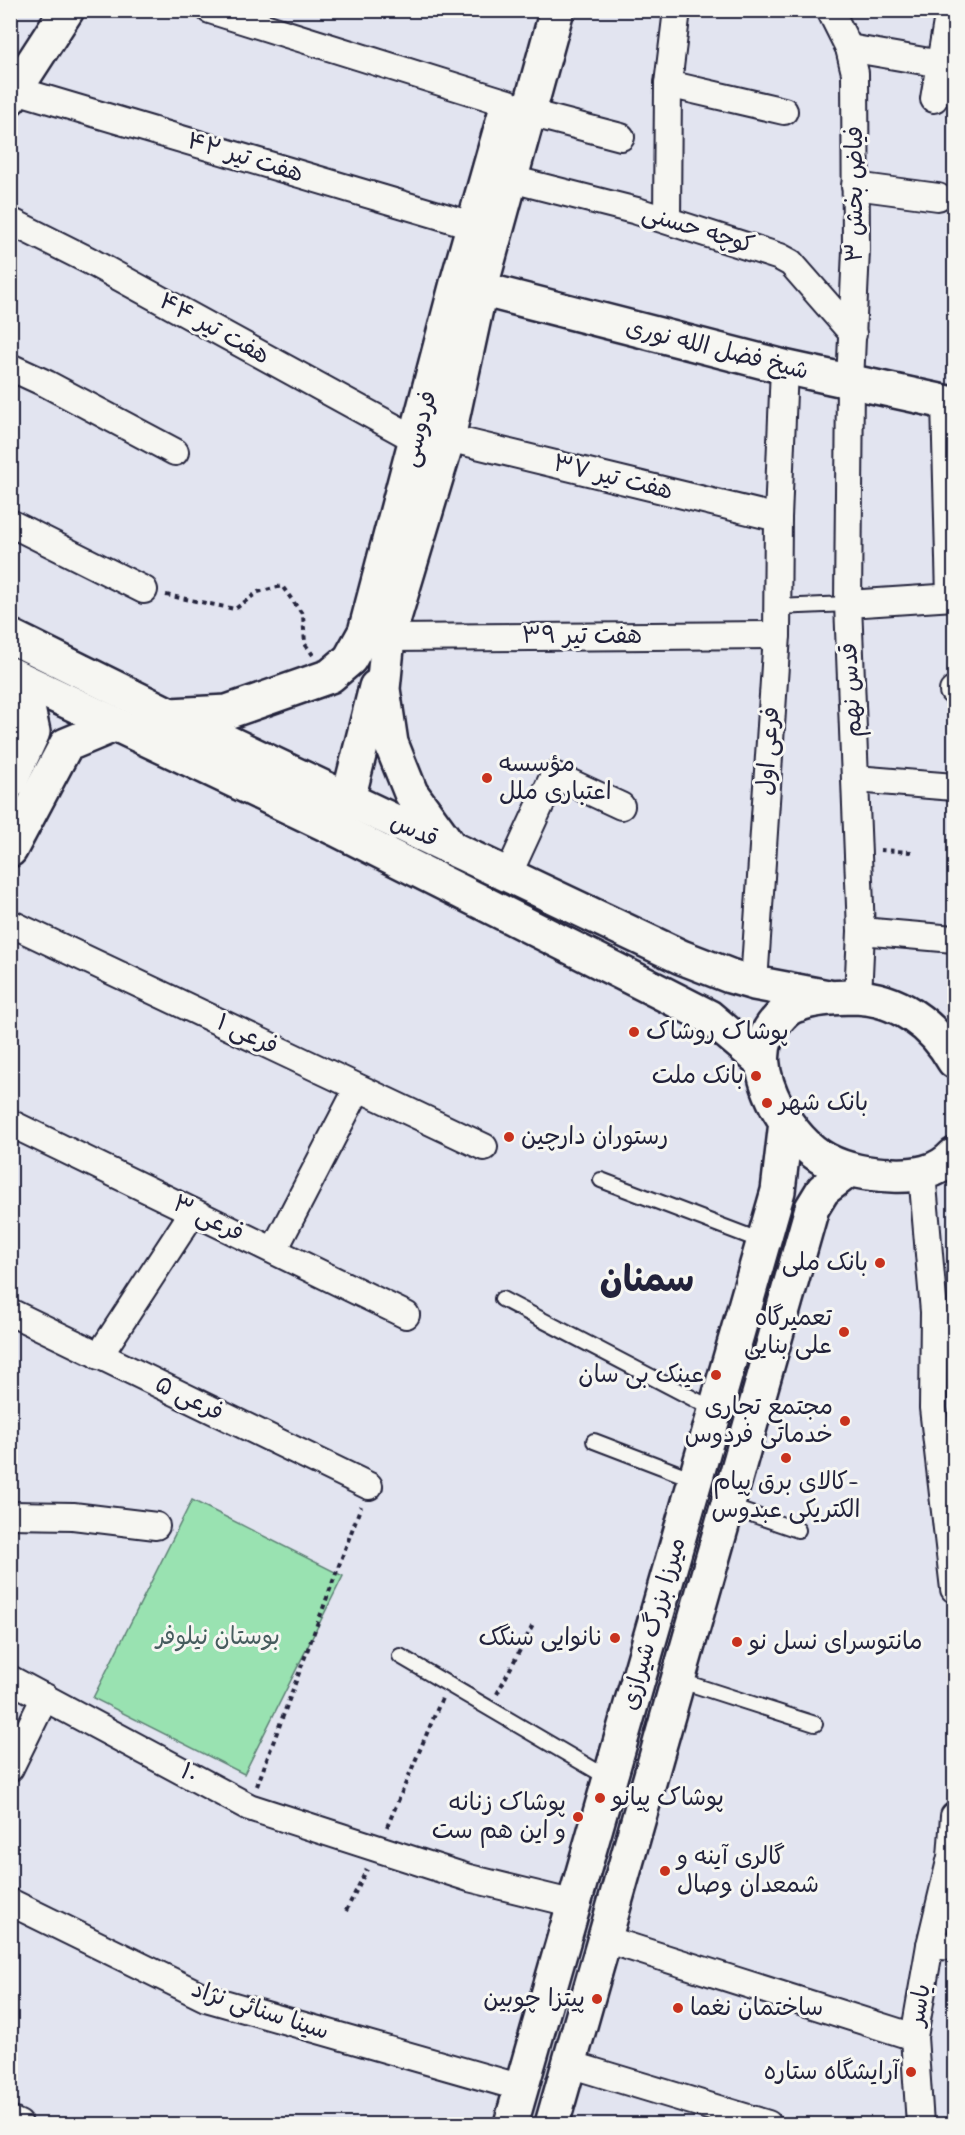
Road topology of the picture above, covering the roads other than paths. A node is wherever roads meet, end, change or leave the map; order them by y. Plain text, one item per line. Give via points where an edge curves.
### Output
1 (68, 10) edge
2 (210, 10) edge
3 (533, 10) edge
4 (556, 10) edge
5 (677, 10) edge
6 (830, 10) edge
7 (949, 10) edge
8 (849, 48) junction
9 (940, 64) junction
10 (668, 84) junction
11 (13, 94) edge
12 (934, 99) dead end
13 (518, 108) junction
14 (784, 111) dead end
15 (621, 137) dead end
16 (511, 179) junction
17 (855, 186) junction
18 (938, 197) dead end
19 (667, 220) junction
20 (10, 221) edge
21 (475, 226) junction
22 (469, 287) junction
23 (853, 334) junction
24 (10, 367) edge
25 (784, 367) junction
26 (850, 382) junction
27 (950, 403) edge
28 (433, 439) junction
29 (175, 452) dead end
30 (778, 518) junction
31 (10, 523) edge
32 (144, 591) road end
33 (952, 597) edge
34 (848, 604) junction
35 (777, 607) junction
36 (777, 635) junction
37 (10, 636) edge
38 (388, 638) junction
39 (16, 677) edge
40 (170, 715) junction
41 (114, 725) junction
42 (856, 779) junction
43 (10, 782) edge
44 (954, 787) edge
45 (348, 799) junction
46 (621, 806) dead end
47 (21, 808) edge
48 (336, 829) junction
49 (451, 848) junction
50 (10, 850) edge
51 (508, 875) junction
52 (10, 923) edge
53 (861, 931) junction
54 (954, 939) edge
55 (754, 982) junction
56 (843, 997) junction
57 (954, 1061) edge
58 (762, 1062) junction
59 (358, 1088) junction
60 (786, 1122) junction
61 (10, 1123) edge
62 (484, 1147) dead end
63 (849, 1170) junction
64 (941, 1170) edge
65 (601, 1180) dead end
66 (193, 1212) junction
67 (764, 1242) junction
68 (274, 1250) junction
69 (502, 1299) dead end
70 (10, 1312) edge
71 (406, 1315) dead end
72 (99, 1356) junction
73 (759, 1394) junction
74 (720, 1396) junction
75 (944, 1406) edge
76 (594, 1441) dead end
77 (696, 1480) junction
78 (369, 1486) road end
79 (727, 1506) junction
80 (10, 1515) edge
81 (156, 1526) dead end
82 (798, 1530) dead end
83 (954, 1589) edge
84 (400, 1656) dead end
85 (10, 1679) edge
86 (678, 1680) junction
87 (45, 1697) junction
88 (815, 1724) dead end
89 (10, 1768) edge
90 (610, 1779) junction
91 (954, 1816) edge
92 (10, 1902) edge
93 (575, 1904) junction
94 (604, 1939) junction
95 (942, 1946) edge
96 (914, 2037) junction
97 (569, 2064) junction
98 (522, 2088) junction
99 (10, 2120) edge
100 (19, 2124) edge
101 (512, 2124) edge
102 (552, 2124) edge
103 (768, 2124) edge
104 (920, 2124) edge

1 - 11 main road
2 - 13 street
3 - 13 main road, فردوسی
4 - 13 main road, فردوسی
5 - 10 street
6 - 8 street, فیاض بخش ۳
7 - 9 street
8 - 9 street
8 - 17 street, فیاض بخش ۳ via 855,73
9 - 12 street
10 - 14 street
10 - 19 street
11 - 21 street, هفت تیر ۴۲
13 - 15 street
13 - 16 main road, فردوسی
13 - 21 main road, فردوسی
16 - 19 street, کوچه حسنی
16 - 22 main road, فردوسی
17 - 18 street
17 - 23 street, فیاض بخش ۳
19 - 23 street, کوچه حسنی via 791,263
20 - 28 street, هفت تیر ۴۴
21 - 22 main road, فردوسی
22 - 25 main road, شیخ فضل الله نوری
22 - 28 main road, فردوسی
23 - 26 street, فیاض بخش ۳
24 - 29 street
25 - 26 main road, شیخ فضل الله نوری
25 - 30 street, فرعی اول
26 - 27 main road, شیخ فضل الله نوری
26 - 34 street, قدس نهم
27 - 33 street
28 - 30 street, هفت تیر ۳۷
28 - 38 main road, فردوسی
28 - 40 main road, فردوسی via 366,632 350,659 330,676 227,712
30 - 35 street, فرعی اول
31 - 32 street
33 - 34 street
34 - 35 lane
34 - 42 street, قدس نهم
35 - 36 street, فرعی اول
36 - 38 street, هفت تیر ۳۹
36 - 55 street, فرعی اول
37 - 40 main road, قدس
38 - 45 main road, فردوسی
38 - 49 main road, فردوسی via 383,689 391,743 411,794
39 - 41 main road, قدس
39 - 43 main road via 33,732
40 - 45 main road, قدس
41 - 47 main road via 66,745
41 - 48 main road, قدس
42 - 44 street
42 - 53 street, قدس نهم
45 - 48 main road, فردوسی
45 - 49 main road, قدس
46 - 51 street via 554,775
47 - 50 main road
48 - 58 main road, قدس via 709,1017
49 - 51 main road, قدس
51 - 55 main road, قدس via 681,957
52 - 59 street, فرعی ۱
53 - 54 street
53 - 56 street, قدس نهم
55 - 56 main road, قدس
56 - 57 main road, قدس via 885,1002 909,1013 930,1029
56 - 58 main road via 795,1005 782,1015 769,1028
58 - 60 main road via 772,1096
59 - 62 street, فرعی ۱
59 - 68 street
60 - 63 main road via 802,1143
60 - 67 main road, میرزا بزرگ شیرازی via 778,1191
61 - 66 street, فرعی ۳
63 - 64 main road via 892,1175
63 - 73 main road, میرزا بزرگ شیرازی via 823,1190 812,1208
64 - 75 street via 934,1312
65 - 67 lane
66 - 68 street, فرعی ۳
66 - 72 street
67 - 74 main road, میرزا بزرگ شیرازی
68 - 71 street, فرعی ۳
69 - 74 lane
70 - 72 street, فرعی ۵
72 - 78 street, فرعی ۵
73 - 74 main road
73 - 79 main road, میرزا بزرگ شیرازی
74 - 77 main road, میرزا بزرگ شیرازی
75 - 83 street
76 - 77 lane
77 - 90 main road, میرزا بزرگ شیرازی
79 - 82 lane
79 - 86 main road, میرزا بزرگ شیرازی
80 - 81 street via 73,1516
84 - 90 lane
85 - 87 street, ۱۰
86 - 88 lane
86 - 94 main road, میرزا بزرگ شیرازی
87 - 89 street
87 - 93 street, ۱۰ via 249,1807 470,1878
90 - 93 main road, میرزا بزرگ شیرازی
91 - 95 street, یاسر
92 - 98 street, سینا سنائی نژاد via 206,1998
93 - 98 main road, میرزا بزرگ شیرازی
94 - 96 street
94 - 97 main road, میرزا بزرگ شیرازی
95 - 96 street, یاسر
96 - 104 street, یاسر
97 - 102 main road, میرزا بزرگ شیرازی
97 - 103 street
98 - 101 main road, میرزا بزرگ شیرازی
99 - 100 street

